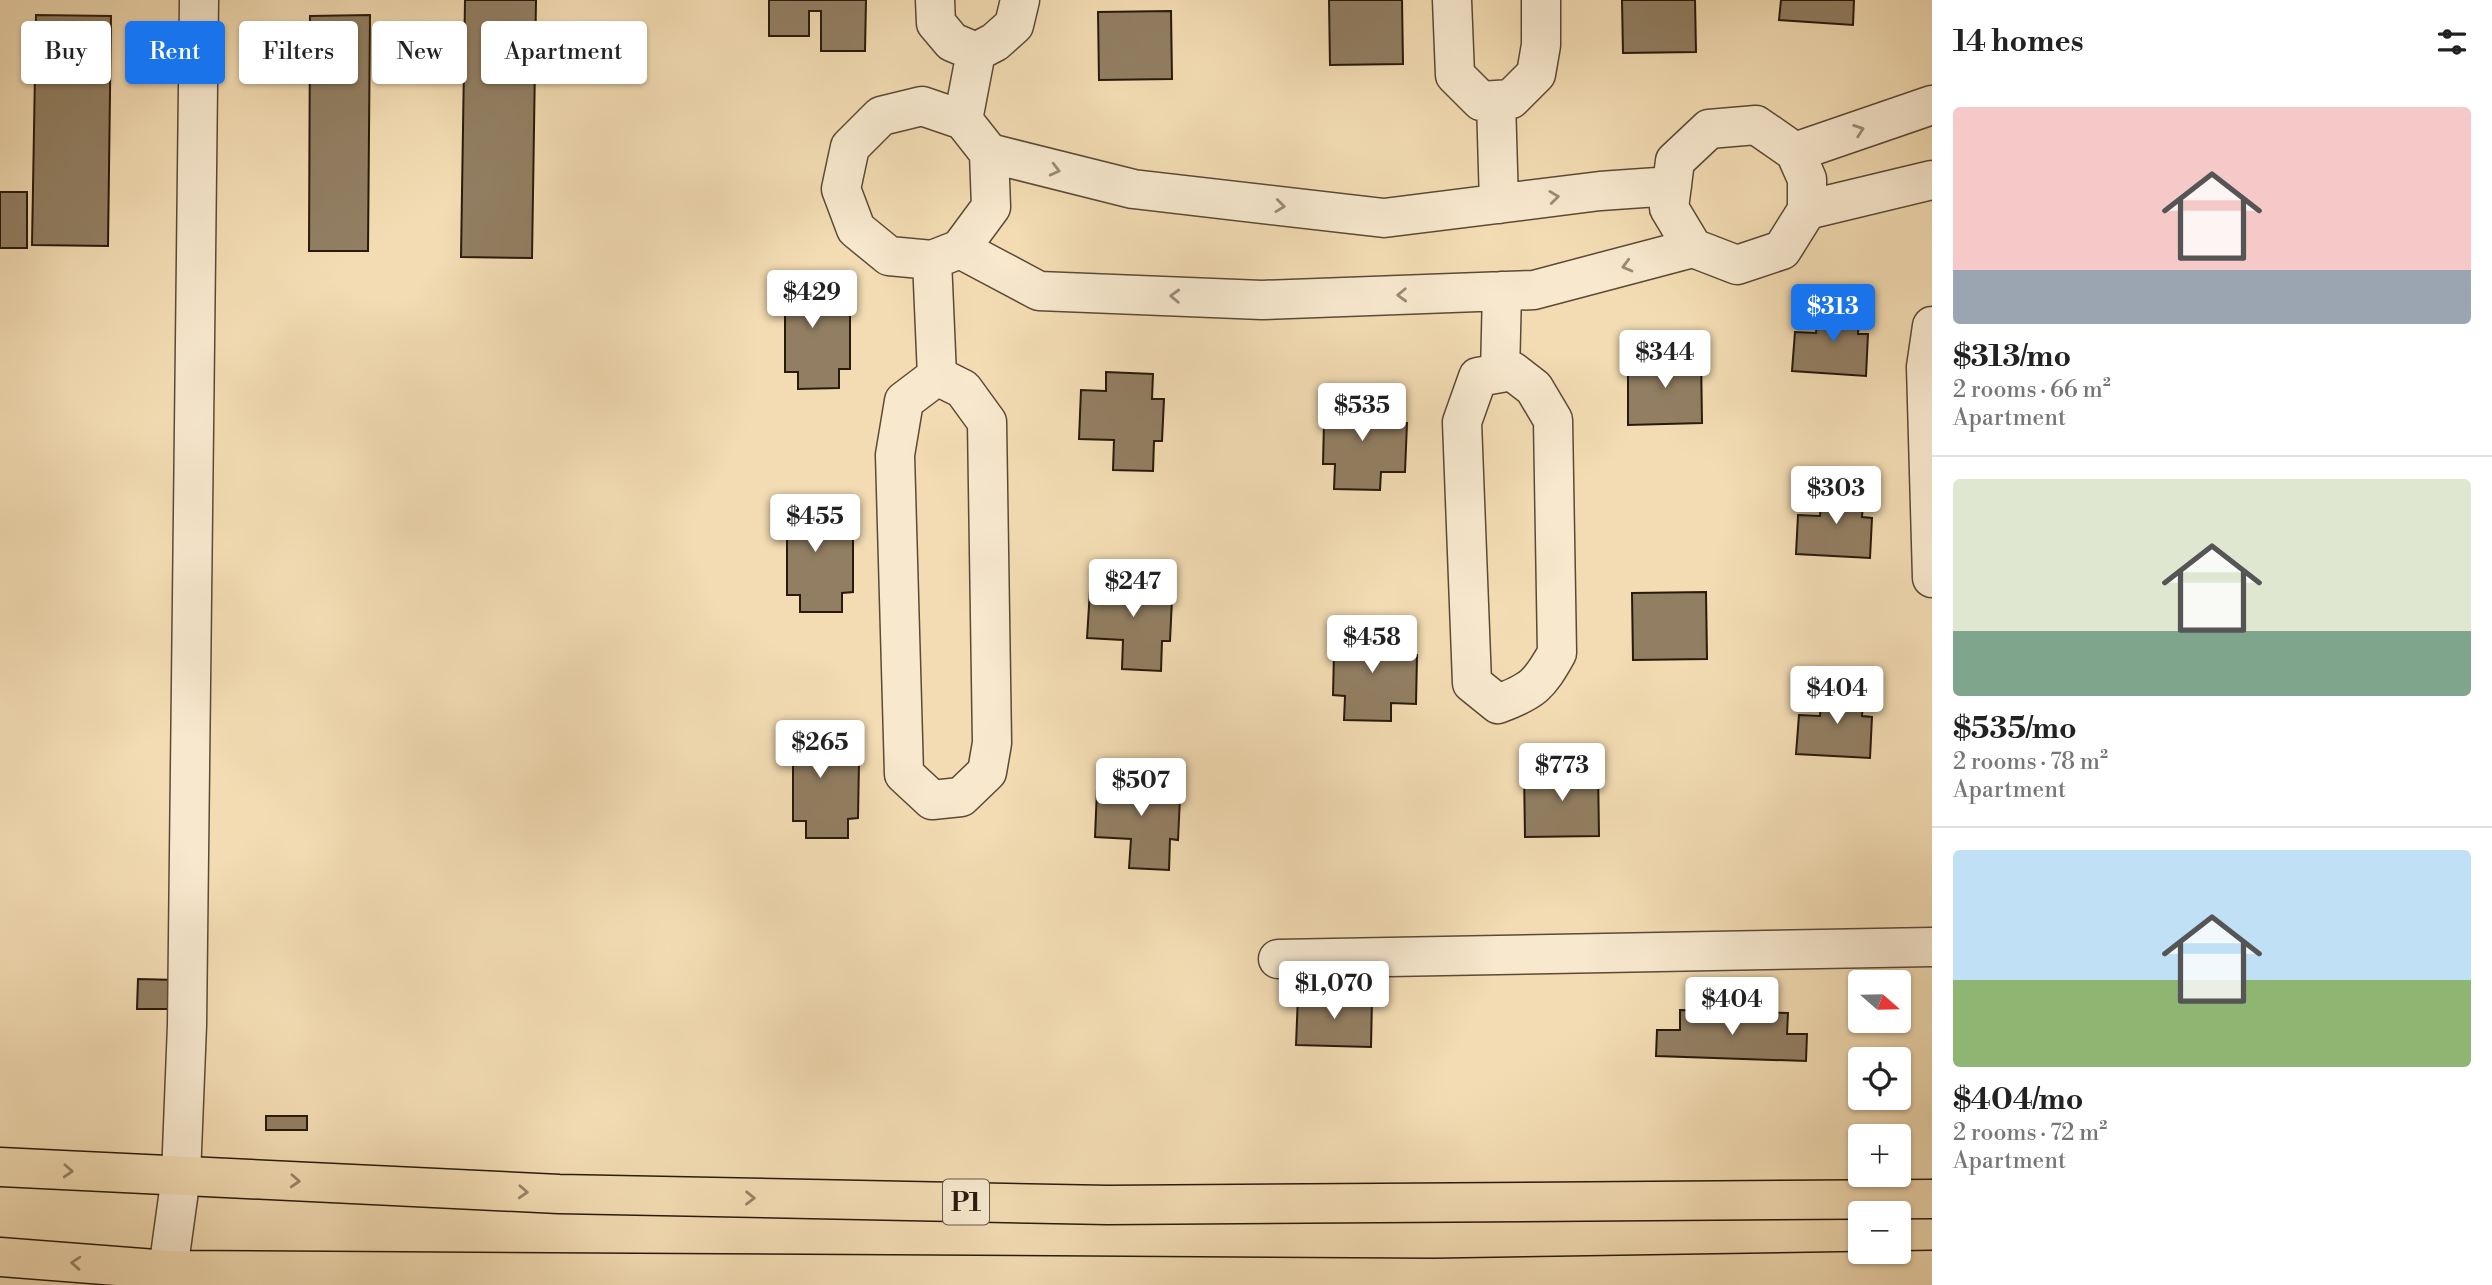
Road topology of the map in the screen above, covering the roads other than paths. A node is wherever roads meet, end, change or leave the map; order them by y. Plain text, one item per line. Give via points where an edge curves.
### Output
1 (199, 0) edge
2 (936, 0) edge
3 (1020, 0) edge
4 (1452, 0) edge
5 (1541, 0) edge
6 (976, 52) junction
7 (1496, 101) junction
8 (1932, 104) edge
9 (963, 120) junction
10 (1795, 152) junction
11 (989, 153) junction
12 (1932, 180) edge
13 (1672, 186) junction
14 (1499, 204) junction
15 (1807, 210) junction
16 (1693, 248) junction
17 (946, 254) junction
18 (1502, 291) junction
19 (1932, 326) edge
20 (1500, 373) junction
21 (937, 376) junction
22 (1932, 578) edge
23 (1932, 947) edge
24 (1278, 959) dead end
25 (0, 1167) edge
26 (181, 1176) junction
27 (1932, 1199) edge
28 (0, 1257) edge
29 (168, 1270) junction
30 (1932, 1270) edge

1 - 26 lane via 187,1025
2 - 6 lane via 936,23 952,41
3 - 6 lane via 1014,25
4 - 7 lane via 1455,75 1481,101
5 - 7 lane via 1542,45 1536,74 1511,99
6 - 9 lane
7 - 14 lane
10 -> 8 lane
9 - 11 lane
9 - 17 lane via 922,106 881,116 850,147 841,189 856,229 889,256
10 - 13 lane via 1756,125 1709,129 1675,161
10 - 15 lane via 1807,179
11 -> 14 lane via 1133,189 1384,218
11 - 17 lane via 992,207
12 - 15 lane
14 -> 13 lane
13 - 16 lane via 1669,208
15 - 16 lane via 1782,250 1759,258 1737,265
16 -> 18 lane via 1535,290
18 -> 17 lane via 1262,300 1039,290
17 - 21 lane
18 - 20 lane
19 - 22 lane via 1926,367
20 - 20 lane via 1478,377 1462,422 1472,683 1498,704 1523,695 1541,681 1557,653 1553,420 1534,387 1512,372
21 - 21 lane via 904,401 895,455 904,774 932,800 961,797 987,772 992,743 987,422 964,390
23 - 24 lane
25 -> 26 highway, P1
26 -> 27 highway, P1 via 559,1194 1108,1205
26 - 29 lane
29 -> 28 highway
29 - 30 highway via 1433,1278

